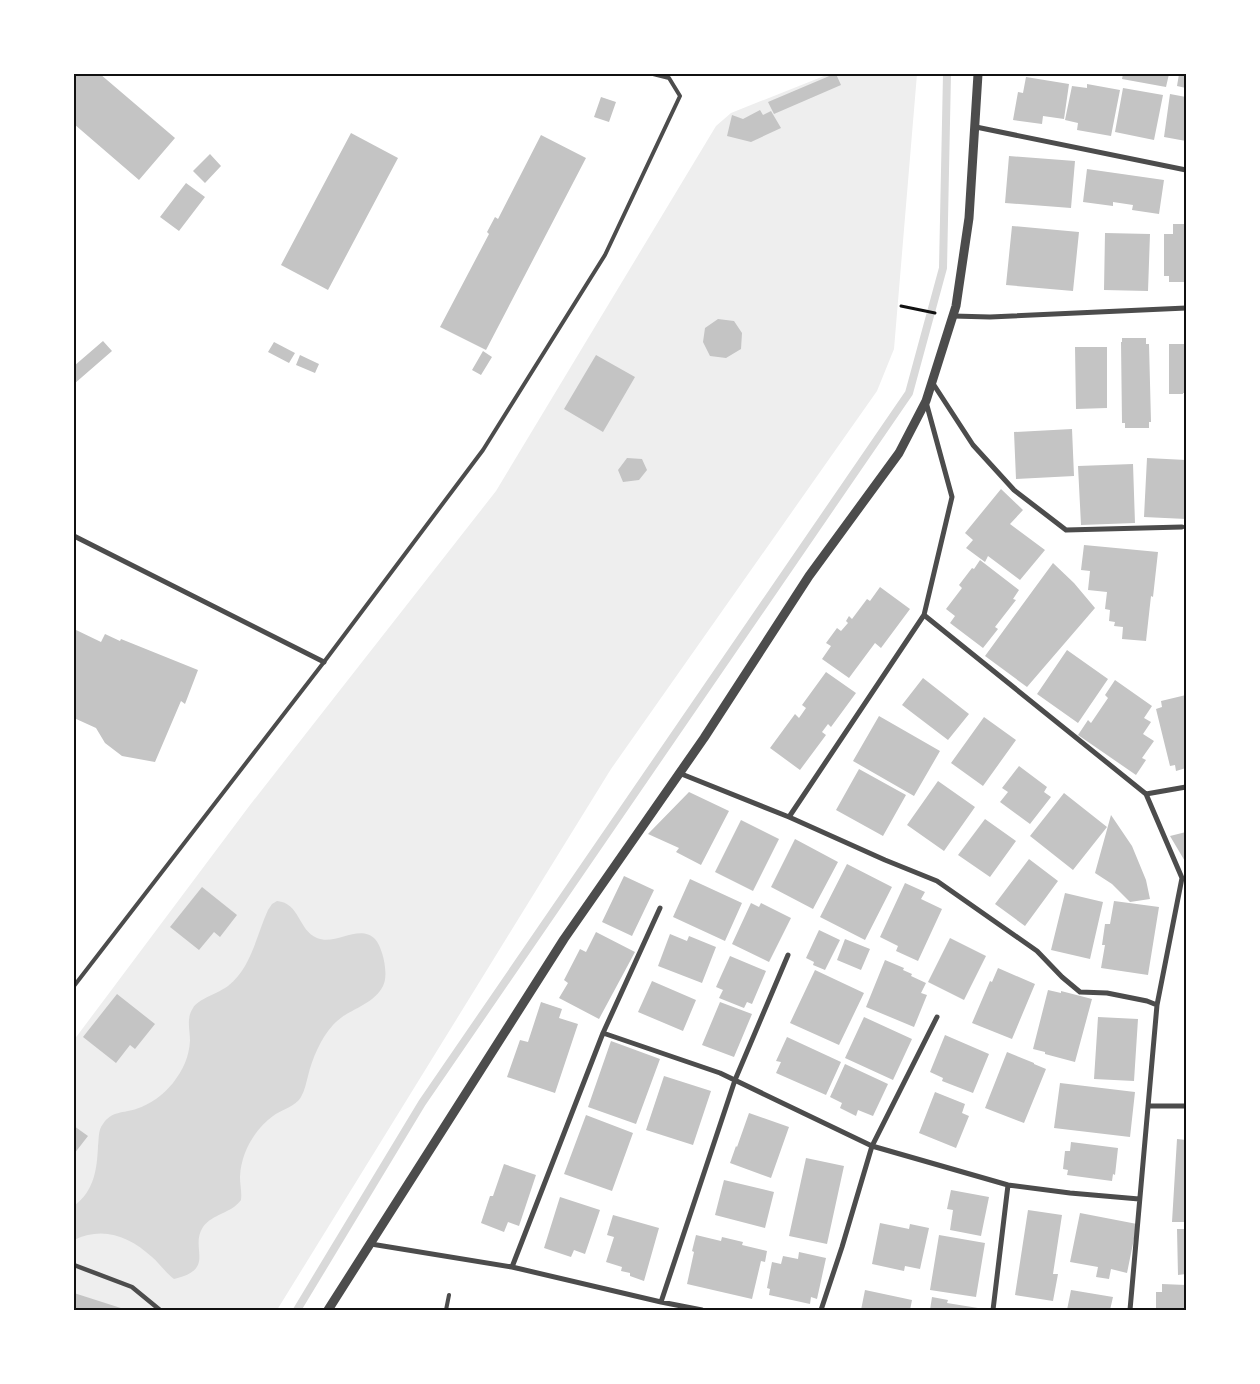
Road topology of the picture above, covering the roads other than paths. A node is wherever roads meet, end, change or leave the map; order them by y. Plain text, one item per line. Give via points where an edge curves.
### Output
1 (653, 74) edge
2 (978, 74) edge
3 (670, 76) edge
4 (976, 128) junction
5 (1186, 170) edge
6 (1186, 308) edge
7 (953, 316) junction
8 (932, 381) junction
9 (926, 401) junction
10 (1182, 527) dead end
11 (74, 536) edge
12 (924, 614) junction
13 (324, 662) junction
14 (679, 774) junction
15 (1186, 787) edge
16 (1146, 794) junction
17 (789, 817) junction
18 (1184, 878) edge
19 (660, 908) dead end
20 (788, 955) dead end
21 (74, 986) edge
22 (1157, 1005) junction
23 (937, 1017) dead end
24 (603, 1033) junction
25 (735, 1080) junction
26 (1148, 1106) junction
27 (1186, 1106) edge
28 (872, 1146) junction
29 (1008, 1185) junction
30 (1139, 1199) junction
31 (371, 1244) junction
32 (74, 1265) edge
33 (512, 1267) junction
34 (449, 1294) dead end
35 (660, 1302) junction
36 (683, 1308) edge
37 (160, 1310) edge
38 (328, 1310) edge
39 (446, 1310) edge
40 (702, 1310) edge
41 (821, 1310) edge
42 (993, 1310) edge
43 (1130, 1310) edge

1 - 3 lane
2 - 4 street
3 - 13 lane via 680,96 605,255 483,450
4 - 5 street
4 - 7 street via 969,218
6 - 7 street
7 - 8 street
8 - 9 street
8 - 10 street via 973,445 1014,490 1066,530
9 - 12 street via 952,498
9 - 14 street via 899,453 809,576
11 - 13 street
12 - 16 street
12 - 17 street
13 - 21 lane
14 - 17 street
14 - 31 street via 564,939
15 - 16 street
16 - 18 street
17 - 22 street via 937,881 1037,951 1080,992 1107,993
18 - 22 street
19 - 24 street
20 - 25 street
22 - 26 street
23 - 28 street
24 - 25 street
24 - 33 street
25 - 28 street
25 - 35 street
26 - 27 street
26 - 30 street
28 - 29 street
28 - 41 street
29 - 30 street
29 - 42 street
30 - 43 street
31 - 33 street
31 - 38 street
32 - 37 street via 132,1287
33 - 35 street
34 - 39 lane
35 - 36 street
36 - 40 street

